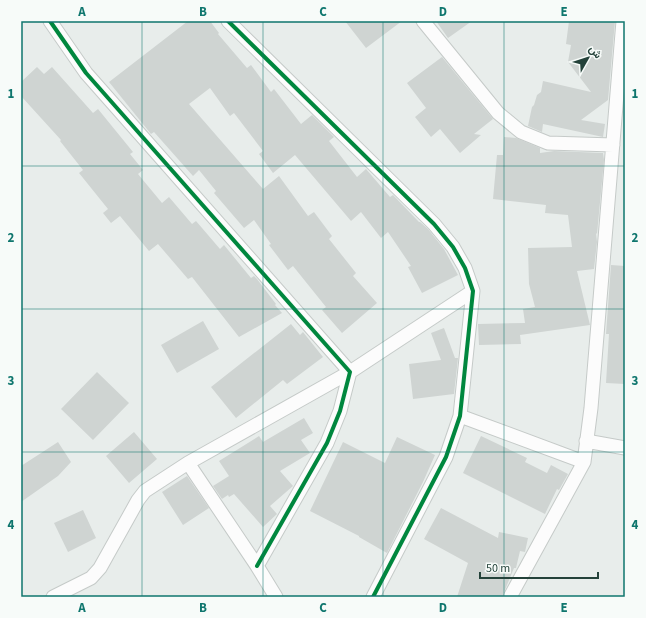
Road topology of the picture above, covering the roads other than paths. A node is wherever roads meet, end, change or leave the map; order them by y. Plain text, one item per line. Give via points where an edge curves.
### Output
1 (50, 21) edge
2 (228, 21) edge
3 (423, 21) edge
4 (623, 21) edge
5 (613, 145) junction
6 (473, 291) junction
7 (350, 372) junction
8 (460, 416) junction
9 (586, 442) junction
10 (625, 448) edge
11 (584, 462) junction
12 (188, 463) junction
13 (257, 566) junction
14 (514, 594) edge
15 (53, 597) edge
16 (276, 597) edge
17 (373, 597) edge

1 - 7 street via 86,73
2 - 6 street via 434,224 453,247 465,268
3 - 5 street via 498,113 522,132 548,143
4 - 5 street
5 - 9 street
6 - 7 street
6 - 8 street
7 - 12 street
7 - 13 street via 340,410 327,443
8 - 11 street
8 - 17 street via 446,457
9 - 10 street
9 - 11 street
11 - 14 street
12 - 13 street
12 - 15 street via 146,491 138,500 100,568 91,578
13 - 16 street

